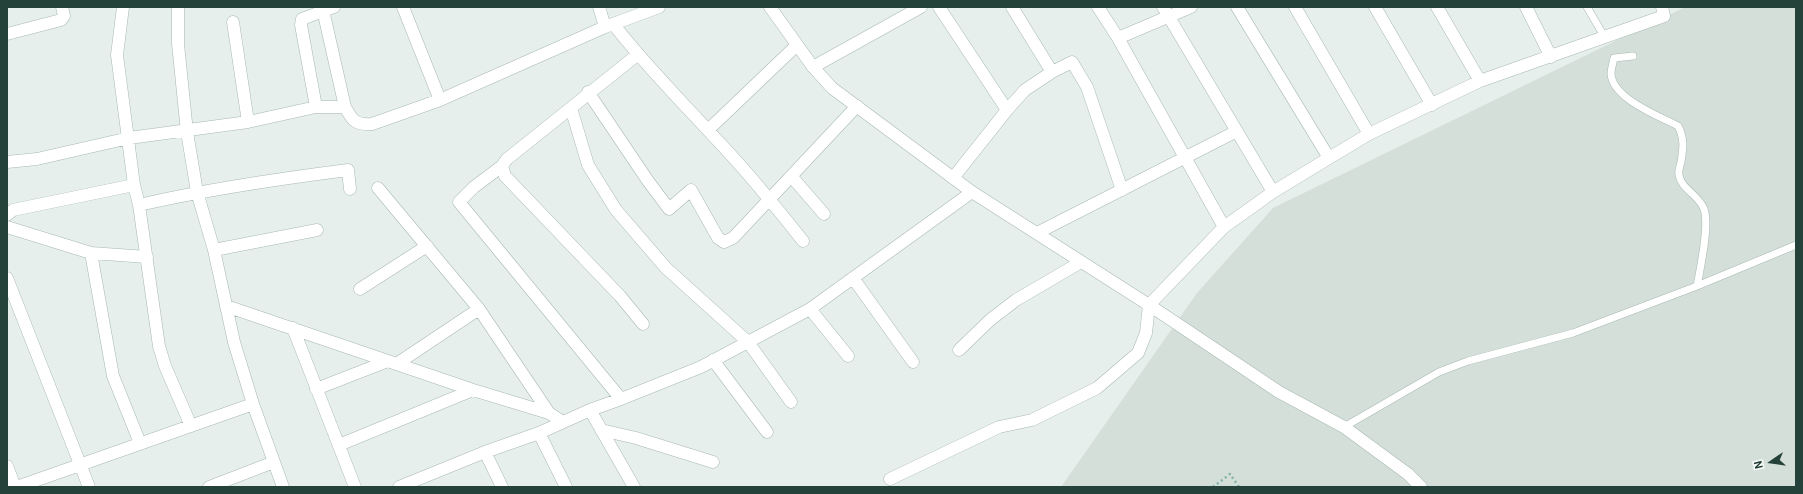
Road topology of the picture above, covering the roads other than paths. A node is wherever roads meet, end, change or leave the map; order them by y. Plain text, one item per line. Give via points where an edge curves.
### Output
1 (62, 7) edge
2 (122, 7) edge
3 (178, 7) edge
4 (403, 7) edge
5 (599, 7) edge
6 (659, 7) edge
7 (770, 7) edge
8 (921, 7) edge
9 (939, 7) edge
10 (1012, 7) edge
11 (1098, 7) edge
12 (1191, 7) edge
13 (1237, 7) edge
14 (1295, 7) edge
15 (1375, 7) edge
16 (1437, 7) edge
17 (1526, 7) edge
18 (1587, 7) edge
19 (1662, 7) edge
20 (328, 9) edge
21 (1166, 12) edge
22 (233, 22) dead end
23 (610, 26) junction
24 (7, 34) edge
25 (1604, 36) junction
26 (1118, 38) junction
27 (797, 45) junction
28 (637, 55) junction
29 (1633, 56) dead end
30 (1551, 57) junction
31 (813, 67) junction
32 (1052, 72) junction
33 (1480, 81) junction
34 (588, 92) junction
35 (440, 100) junction
36 (1432, 105) junction
37 (345, 106) junction
38 (857, 106) junction
39 (316, 107) junction
40 (570, 108) junction
41 (1007, 110) junction
42 (248, 122) junction
43 (708, 130) junction
44 (1237, 131) junction
45 (188, 132) junction
46 (1369, 134) junction
47 (129, 138) junction
48 (1185, 157) junction
49 (1329, 158) junction
50 (7, 162) edge
51 (502, 166) junction
52 (792, 177) junction
53 (953, 178) junction
54 (134, 185) junction
55 (378, 188) dead end
56 (350, 189) dead end
57 (1122, 190) junction
58 (197, 192) junction
59 (972, 192) junction
60 (1273, 192) junction
61 (770, 200) junction
62 (139, 206) junction
63 (824, 214) dead end
64 (7, 215) edge
65 (7, 227) edge
66 (1224, 227) junction
67 (317, 230) dead end
68 (1037, 234) junction
69 (803, 241) dead end
70 (1796, 244) edge
71 (427, 246) junction
72 (214, 250) junction
73 (91, 253) junction
74 (147, 257) junction
75 (1081, 262) junction
76 (7, 278) edge
77 (852, 278) junction
78 (1697, 286) junction
79 (360, 289) dead end
80 (1149, 305) junction
81 (226, 306) junction
82 (479, 309) junction
83 (810, 309) junction
84 (643, 324) dead end
85 (293, 328) junction
86 (748, 342) junction
87 (958, 350) dead end
88 (848, 356) dead end
89 (713, 360) junction
90 (393, 362) junction
91 (913, 362) dead end
92 (316, 389) junction
93 (472, 390) junction
94 (621, 399) junction
95 (791, 402) dead end
96 (253, 404) junction
97 (590, 410) junction
98 (549, 413) junction
99 (562, 422) junction
100 (191, 426) junction
101 (1344, 427) junction
102 (602, 430) junction
103 (767, 432) dead end
104 (539, 433) junction
105 (140, 443) junction
106 (339, 445) junction
107 (485, 452) junction
108 (274, 462) junction
109 (713, 462) dead end
110 (81, 465) junction
111 (7, 466) edge
112 (890, 478) dead end
113 (16, 487) edge
114 (89, 487) edge
115 (209, 487) edge
116 (283, 487) edge
117 (355, 487) edge
118 (399, 487) edge
119 (502, 487) edge
120 (566, 487) edge
121 (634, 487) edge
122 (1421, 487) edge

1 - 24 street via 64,16 61,20
2 - 47 street via 117,55
3 - 45 street via 178,44
4 - 35 street
5 - 23 street
6 - 23 street
7 - 27 street
8 - 31 street
9 - 41 street
10 - 32 street
11 - 26 street
12 - 21 street
13 - 49 street
14 - 46 street
15 - 36 street
16 - 33 street
17 - 30 street
18 - 25 lane
19 - 25 street via 1664,16
20 - 37 street
20 - 39 street via 302,19 301,25
21 - 26 street
21 - 44 street
22 - 42 street
23 - 28 street
23 - 35 street
25 - 30 street
26 - 48 street
27 - 31 street
27 - 43 street
28 - 34 street
28 - 43 street
29 - 78 lane via 1614,58 1611,74 1616,89 1630,100 1678,126 1684,146 1678,174 1682,184 1693,193 1704,210 1706,227
30 - 33 street
31 - 38 street via 832,88
32 - 41 street via 1025,90
32 - 57 street via 1072,62 1087,87
33 - 36 street
34 - 40 street
34 - 61 street via 669,209 691,190 718,238 724,242 733,238
35 - 37 street via 372,124 360,125 352,119
36 - 46 street
37 - 39 street
38 - 52 street
38 - 53 street
39 - 42 street
40 - 51 street via 506,159
40 - 86 street via 588,165 616,210 666,268
41 - 53 street
42 - 45 street
43 - 61 street
44 - 48 street
44 - 60 street
45 - 47 street
45 - 58 street
46 - 49 street
47 - 50 street via 37,159
47 - 54 street
48 - 57 street
48 - 66 street
49 - 60 street
51 - 84 street via 505,176 620,296
51 - 94 street via 459,202
52 - 61 street
52 - 63 street
53 - 59 street
54 - 62 street
54 - 64 street via 13,210
55 - 71 street
56 - 58 street via 348,170
57 - 68 street
58 - 62 street
58 - 72 street
59 - 68 street
59 - 77 street
60 - 66 street
61 - 69 street
62 - 74 street
65 - 73 street
66 - 80 street
67 - 72 street
68 - 75 street
70 - 78 lane
71 - 79 street
71 - 82 street
72 - 81 street
73 - 74 street
73 - 105 street via 113,376
74 - 100 street via 159,346
75 - 80 street
75 - 87 street via 1016,300
76 - 110 street
77 - 83 street
77 - 91 street
78 - 101 lane via 1573,333 1468,361 1439,372
80 - 101 street via 1279,392
80 - 112 street via 1146,333 1138,354 1097,388 1032,420 999,427
81 - 85 street
81 - 96 street
82 - 90 street
82 - 98 street
83 - 86 street
83 - 88 street
85 - 90 street
85 - 92 street
86 - 89 street
86 - 95 street
89 - 94 street
89 - 103 street
90 - 92 street
90 - 93 street
92 - 106 street
93 - 98 street
93 - 106 street
94 - 97 street
96 - 100 street
96 - 108 street
97 - 99 street
97 - 102 street
98 - 99 street
99 - 104 street
100 - 105 street
101 - 122 street via 1408,474
102 - 109 street
102 - 121 street
104 - 107 street
104 - 120 street
105 - 110 street
106 - 117 street
107 - 118 street
107 - 119 street
108 - 115 street
108 - 116 street
110 - 113 street
110 - 114 street
111 - 113 street

